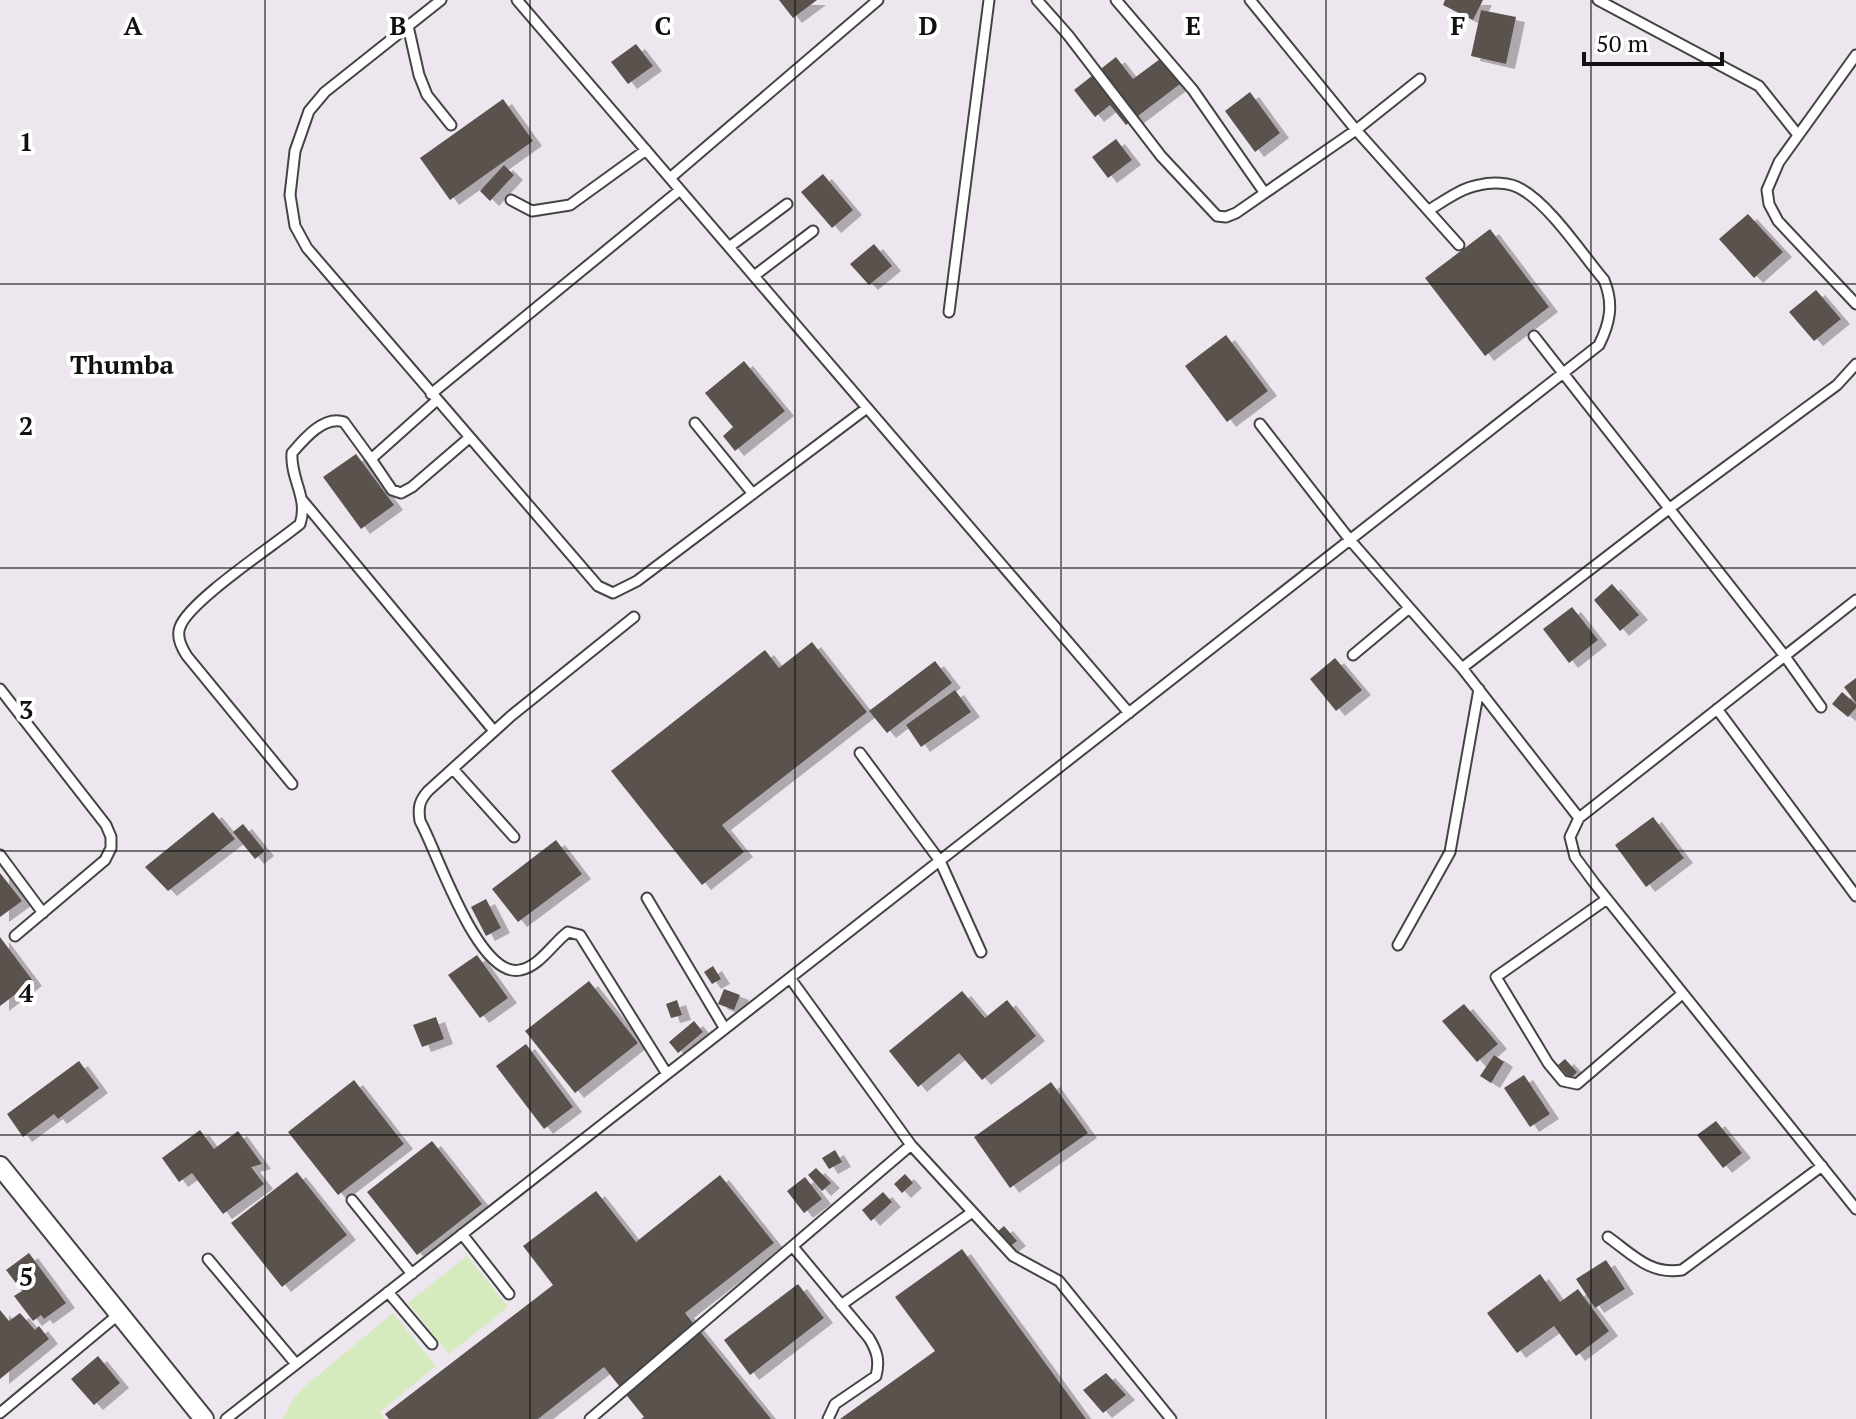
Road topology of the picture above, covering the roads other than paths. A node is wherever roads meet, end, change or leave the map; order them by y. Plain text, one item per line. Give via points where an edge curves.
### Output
1 (441, 0) edge
2 (517, 0) edge
3 (878, 0) edge
4 (989, 0) edge
5 (1037, 0) edge
6 (1116, 0) edge
7 (1250, 0) edge
8 (1598, 0) edge
9 (408, 26) junction
10 (1856, 55) edge
11 (1420, 79) dead end
12 (451, 125) dead end
13 (1356, 130) junction
14 (1798, 135) junction
15 (646, 150) junction
16 (670, 178) junction
17 (680, 190) junction
18 (1264, 192) junction
19 (511, 200) dead end
20 (787, 204) dead end
21 (1429, 210) junction
22 (813, 231) dead end
23 (1459, 245) dead end
24 (729, 247) junction
25 (754, 276) junction
26 (1856, 304) edge
27 (949, 312) dead end
28 (1534, 336) dead end
29 (1856, 364) edge
30 (1565, 372) junction
31 (434, 397) junction
32 (867, 408) junction
33 (695, 423) dead end
34 (1260, 424) dead end
35 (469, 438) junction
36 (371, 459) junction
37 (753, 494) junction
38 (303, 501) junction
39 (1670, 508) junction
40 (1350, 540) junction
41 (1856, 600) edge
42 (1408, 609) junction
43 (634, 617) dead end
44 (1353, 655) dead end
45 (1784, 655) junction
46 (1462, 668) junction
47 (1479, 689) junction
48 (1, 691) edge
49 (1821, 707) dead end
50 (1717, 709) junction
51 (1129, 713) junction
52 (494, 731) junction
53 (860, 753) dead end
54 (453, 769) junction
55 (292, 784) dead end
56 (1579, 818) junction
57 (514, 837) dead end
58 (0, 855) edge
59 (940, 861) junction
60 (1856, 896) edge
61 (647, 898) dead end
62 (1607, 899) junction
63 (43, 913) junction
64 (15, 936) dead end
65 (1398, 945) dead end
66 (981, 952) dead end
67 (790, 978) junction
68 (1682, 994) junction
69 (725, 1029) junction
70 (667, 1074) junction
71 (911, 1145) junction
72 (0, 1166) edge
73 (1822, 1166) junction
74 (352, 1200) dead end
75 (1856, 1209) edge
76 (971, 1213) junction
77 (462, 1234) junction
78 (1608, 1237) dead end
79 (794, 1248) junction
80 (208, 1259) dead end
81 (412, 1274) junction
82 (388, 1292) junction
83 (509, 1294) dead end
84 (841, 1305) junction
85 (119, 1314) junction
86 (432, 1344) dead end
87 (296, 1364) junction
88 (0, 1413) edge
89 (204, 1419) edge
90 (226, 1419) edge
91 (590, 1419) edge
92 (828, 1419) edge
93 (1171, 1419) edge

1 - 9 lane
2 - 15 lane
3 - 16 lane
4 - 27 lane
5 - 18 lane via 1161,156 1217,216 1236,213
6 - 18 lane via 1193,90
7 - 13 lane
8 - 14 lane via 1759,86
9 - 12 lane via 427,95
9 - 31 lane via 309,111 295,151 290,195 295,226 307,248
10 - 14 lane
11 - 13 lane
13 - 18 lane
13 - 21 lane
14 - 26 lane via 1771,176 1769,204 1778,221
15 - 16 lane
15 - 19 lane via 570,205 532,211
16 - 17 lane
17 - 24 lane
17 - 31 lane
20 - 24 lane
21 - 23 lane
21 - 30 lane via 1462,191 1495,183 1519,187 1539,202 1604,280 1611,296 1599,345
22 - 25 lane
24 - 25 lane
25 - 32 lane
28 - 30 lane
29 - 39 lane via 1837,385
30 - 39 lane
30 - 40 lane
31 - 35 lane
31 - 36 lane
32 - 37 lane
32 - 51 lane
33 - 37 lane
34 - 40 lane
35 - 36 lane via 401,493 392,490
35 - 37 lane via 598,586 613,593 637,581
36 - 38 lane via 344,422 328,422 292,453
38 - 52 lane
38 - 55 lane via 300,524 197,604 178,635 187,656
39 - 45 lane
39 - 46 lane
40 - 42 lane
40 - 51 lane
41 - 45 lane
42 - 44 lane
42 - 46 lane
43 - 52 lane
45 - 49 lane
45 - 50 lane
46 - 47 lane
47 - 56 lane
47 - 65 lane via 1450,852
48 - 63 lane via 111,837 105,860
50 - 56 lane
50 - 60 lane
51 - 59 lane
52 - 54 lane
53 - 59 lane
54 - 57 lane
54 - 70 lane via 421,799 420,821 469,928 487,955 516,972 531,967 568,932 580,935
56 - 62 lane via 1570,846
58 - 63 lane
59 - 66 lane
59 - 67 lane
61 - 69 lane
62 - 68 lane
62 - 68 lane via 1496,977 1548,1063 1563,1081 1577,1084
63 - 64 lane
67 - 69 lane
67 - 71 lane
68 - 73 lane
69 - 70 lane
70 - 77 lane
71 - 76 lane
71 - 79 lane
72 - 85 street
73 - 75 lane
73 - 78 lane via 1682,1270 1665,1272 1646,1265
74 - 81 lane
76 - 84 lane
76 - 93 lane via 1013,1256 1059,1281
77 - 81 lane
77 - 83 lane
79 - 84 lane
79 - 91 lane
80 - 87 lane
81 - 82 lane
82 - 86 lane
82 - 87 lane
84 - 92 lane via 875,1348 879,1364 876,1376 835,1404
85 - 88 lane
85 - 89 street
87 - 90 lane

